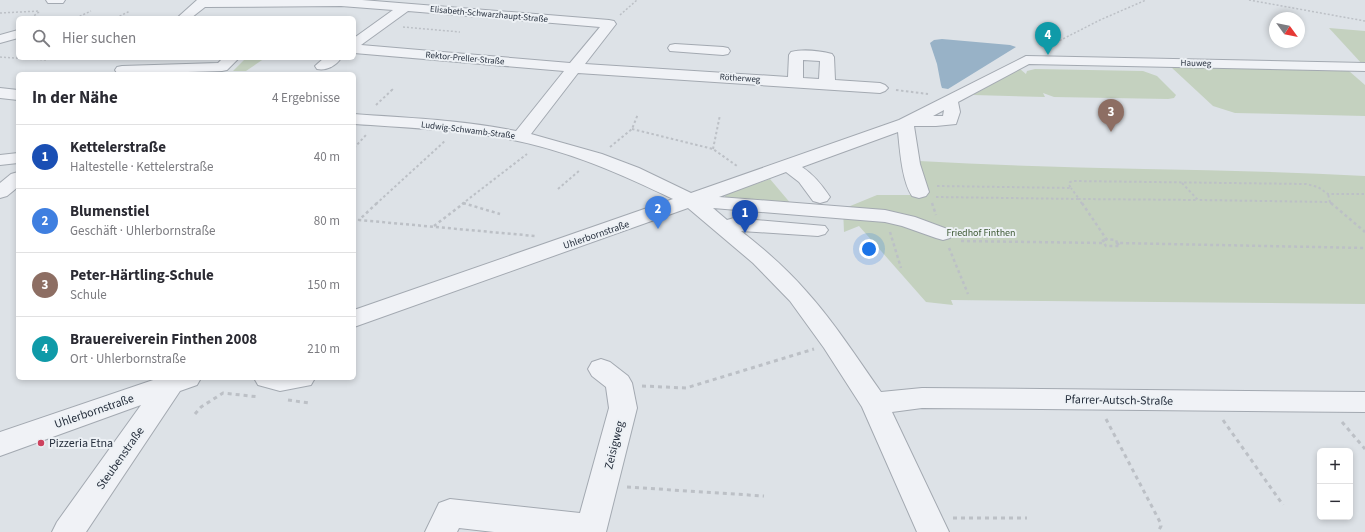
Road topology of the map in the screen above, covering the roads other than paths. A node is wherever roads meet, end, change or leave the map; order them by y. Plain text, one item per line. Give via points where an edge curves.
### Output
1 (52, 0) edge
2 (59, 0) edge
3 (203, 1) edge
4 (406, 7) junction
5 (185, 16) edge
6 (16, 35) edge
7 (0, 39) edge
8 (356, 43) edge
9 (356, 44) edge
10 (675, 48) dead end
11 (694, 49) junction
12 (723, 51) dead end
13 (133, 60) edge
14 (230, 60) edge
15 (1365, 67) edge
16 (575, 68) junction
17 (119, 72) edge
18 (685, 75) junction
19 (795, 82) junction
20 (827, 84) junction
21 (880, 88) road end
22 (0, 94) edge
23 (16, 95) edge
24 (356, 119) edge
25 (909, 122) junction
26 (525, 144) junction
27 (16, 158) edge
28 (0, 160) edge
29 (788, 165) junction
30 (16, 180) edge
31 (927, 189) road end
32 (0, 192) edge
33 (820, 197) dead end
34 (691, 200) junction
35 (725, 228) junction
36 (818, 230) dead end
37 (943, 234) road end
38 (356, 318) edge
39 (601, 369) dead end
40 (287, 380) edge
41 (179, 381) edge
42 (264, 388) edge
43 (1365, 402) edge
44 (874, 403) junction
45 (0, 444) edge
46 (941, 525) edge
47 (591, 531) edge
48 (68, 532) edge
49 (441, 532) edge

1 - 2 street
3 - 4 street, Elisabeth-Schwarzhaupt-Straße via 341,2
3 - 5 street
4 - 8 street, Rektor-Preller-Straße
4 - 16 street, Elisabeth-Schwarzhaupt-Straße via 609,24
6 - 7 street
9 - 16 street, Rektor-Preller-Straße
10 - 11 street
11 - 12 street
11 - 18 street
13 - 17 street
14 - 17 street via 222,67
15 - 25 street, Hauweg via 1026,60 950,100 950,120
16 - 18 street, Rötherweg
16 - 26 street
18 - 19 street, Rötherweg
19 - 20 street, Rötherweg
19 - 20 street via 796,55 828,57
20 - 21 street, Rötherweg
22 - 23 street
24 - 26 street, Ludwig-Schwamb-Straße via 491,131
25 - 29 street, Uhlerbornstraße
25 - 31 street via 911,164
26 - 34 street, Ludwig-Schwamb-Straße via 596,158
27 - 28 street
29 - 33 street via 806,178
29 - 34 street, Uhlerbornstraße
30 - 32 street
34 - 35 street
34 - 37 street via 885,216 908,221
34 - 38 street, Uhlerbornstraße
35 - 36 street via 734,224
35 - 44 street via 761,258 798,296
39 - 47 street, Zeisigweg via 619,383 623,408
40 - 42 street
41 - 45 street, Uhlerbornstraße
41 - 48 street, Steubenstraße
43 - 44 street, Pfarrer-Autsch-Straße via 922,398
44 - 46 street
47 - 49 street, Zeisigweg via 450,513

